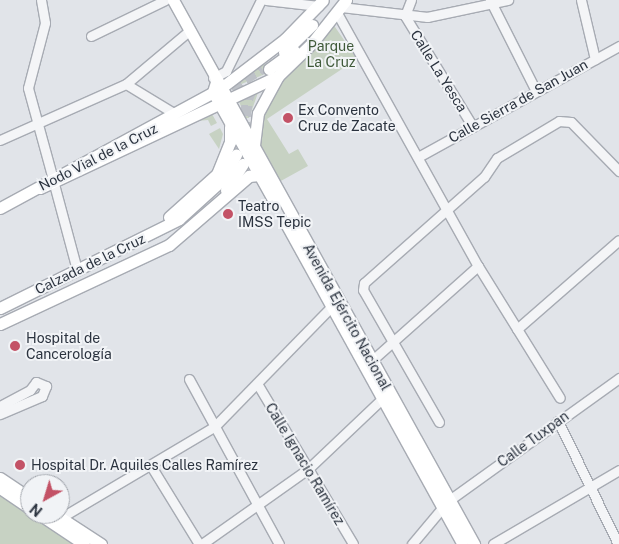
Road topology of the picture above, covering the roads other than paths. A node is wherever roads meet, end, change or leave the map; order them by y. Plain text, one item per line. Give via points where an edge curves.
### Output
1 (41, 0) edge
2 (165, 0) edge
3 (173, 0) edge
4 (261, 0) edge
5 (266, 0) edge
6 (411, 0) edge
7 (508, 0) edge
8 (581, 0) edge
9 (321, 3) edge
10 (491, 3) edge
11 (339, 4) edge
12 (405, 16) junction
13 (189, 31) junction
14 (90, 36) dead end
15 (619, 46) edge
16 (595, 59) junction
17 (271, 70) junction
18 (126, 84) junction
19 (218, 90) junction
20 (536, 91) junction
21 (172, 112) junction
22 (38, 121) junction
23 (229, 122) junction
24 (165, 124) dead end
25 (473, 126) junction
26 (0, 140) edge
27 (254, 150) junction
28 (418, 157) junction
29 (619, 171) edge
30 (259, 174) junction
31 (53, 180) junction
32 (32, 191) junction
33 (0, 208) edge
34 (446, 209) junction
35 (619, 240) edge
36 (115, 250) junction
37 (148, 254) junction
38 (478, 266) junction
39 (77, 270) junction
40 (335, 303) junction
41 (0, 309) edge
42 (3, 323) edge
43 (517, 329) junction
44 (395, 342) junction
45 (368, 364) junction
46 (619, 378) edge
47 (189, 379) dead end
48 (258, 385) junction
49 (385, 395) junction
50 (560, 398) dead end
51 (5, 406) edge
52 (0, 414) edge
53 (558, 421) junction
54 (439, 422) dead end
55 (215, 426) junction
56 (151, 466) junction
57 (308, 468) junction
58 (619, 470) edge
59 (0, 478) edge
60 (590, 487) junction
61 (0, 488) edge
62 (20, 491) edge
63 (20, 501) edge
64 (446, 505) junction
65 (257, 508) junction
66 (70, 510) edge
67 (62, 524) edge
68 (66, 524) edge
69 (84, 544) edge
70 (101, 544) edge
71 (201, 544) edge
72 (278, 544) edge
73 (353, 544) edge
74 (412, 544) edge
75 (463, 544) edge
76 (474, 544) edge
77 (493, 544) edge
78 (618, 544) edge

1 - 22 street via 46,23 28,88
2 - 14 street
3 - 13 main road
4 - 19 street
5 - 9 street
6 - 12 street
7 - 10 street
8 - 16 street
9 - 19 main road via 285,39
10 - 12 street via 456,15
10 - 20 street
11 - 12 street
11 - 17 main road
11 - 17 main road via 298,40
11 - 28 street
12 - 25 street, Calle La Yesca
13 - 18 street
13 - 19 main road
15 - 16 street, Calle Sierra de San Juan
16 - 20 street, Calle Sierra de San Juan
17 - 19 main road
17 - 27 main road via 258,113
18 - 21 street
18 - 22 street
19 - 21 main road
19 - 23 main road, Avenida Ejército Nacional
19 - 27 main road, Avenida Ejército Nacional
19 - 31 main road
20 - 25 street, Calle Sierra de San Juan
21 - 31 main road
22 - 26 street
22 - 31 street
23 - 30 main road, Avenida Ejército Nacional
23 - 36 main road via 230,142 218,174 174,213
24 - 32 main road, Nodo Vial de la Cruz
25 - 28 street, Calle Sierra de San Juan
27 - 40 main road, Avenida Ejército Nacional
28 - 34 street
29 - 34 street via 571,122 562,120 497,158 484,177
30 - 37 main road via 249,176 188,234
30 - 40 main road, Avenida Ejército Nacional
31 - 32 main road
31 - 39 street
32 - 33 main road
34 - 38 street
34 - 44 street via 364,283 363,290
35 - 43 street
36 - 37 main road, Calzada de la Cruz via 179,219 239,160 228,189 198,220
36 - 39 main road, Calzada de la Cruz
37 - 42 main road, Calzada de la Cruz
38 - 43 street
38 - 44 street
39 - 41 main road, Calzada de la Cruz
40 - 45 main road, Avenida Ejército Nacional
40 - 48 street
41 - 42 main road
43 - 50 street
44 - 45 street
44 - 54 street
45 - 49 main road, Avenida Ejército Nacional
46 - 53 street, Calle Tuxpan
47 - 55 street
48 - 55 street
48 - 57 street, Calle Ignacio Ramírez
49 - 57 street
49 - 64 main road, Avenida Ejército Nacional
51 - 52 street
53 - 60 street
53 - 64 street, Calle Tuxpan
55 - 56 street
55 - 65 street
56 - 66 street
56 - 71 street
57 - 65 street
57 - 73 street, Calle Ignacio Ramírez
58 - 60 street
59 - 62 main road
60 - 77 street
60 - 78 street
61 - 63 main road
64 - 74 street, Calle Tuxpan
64 - 75 main road, Avenida Ejército Nacional
64 - 76 main road, Avenida Ejército Nacional
65 - 71 street
65 - 72 street
67 - 69 main road
68 - 70 main road

